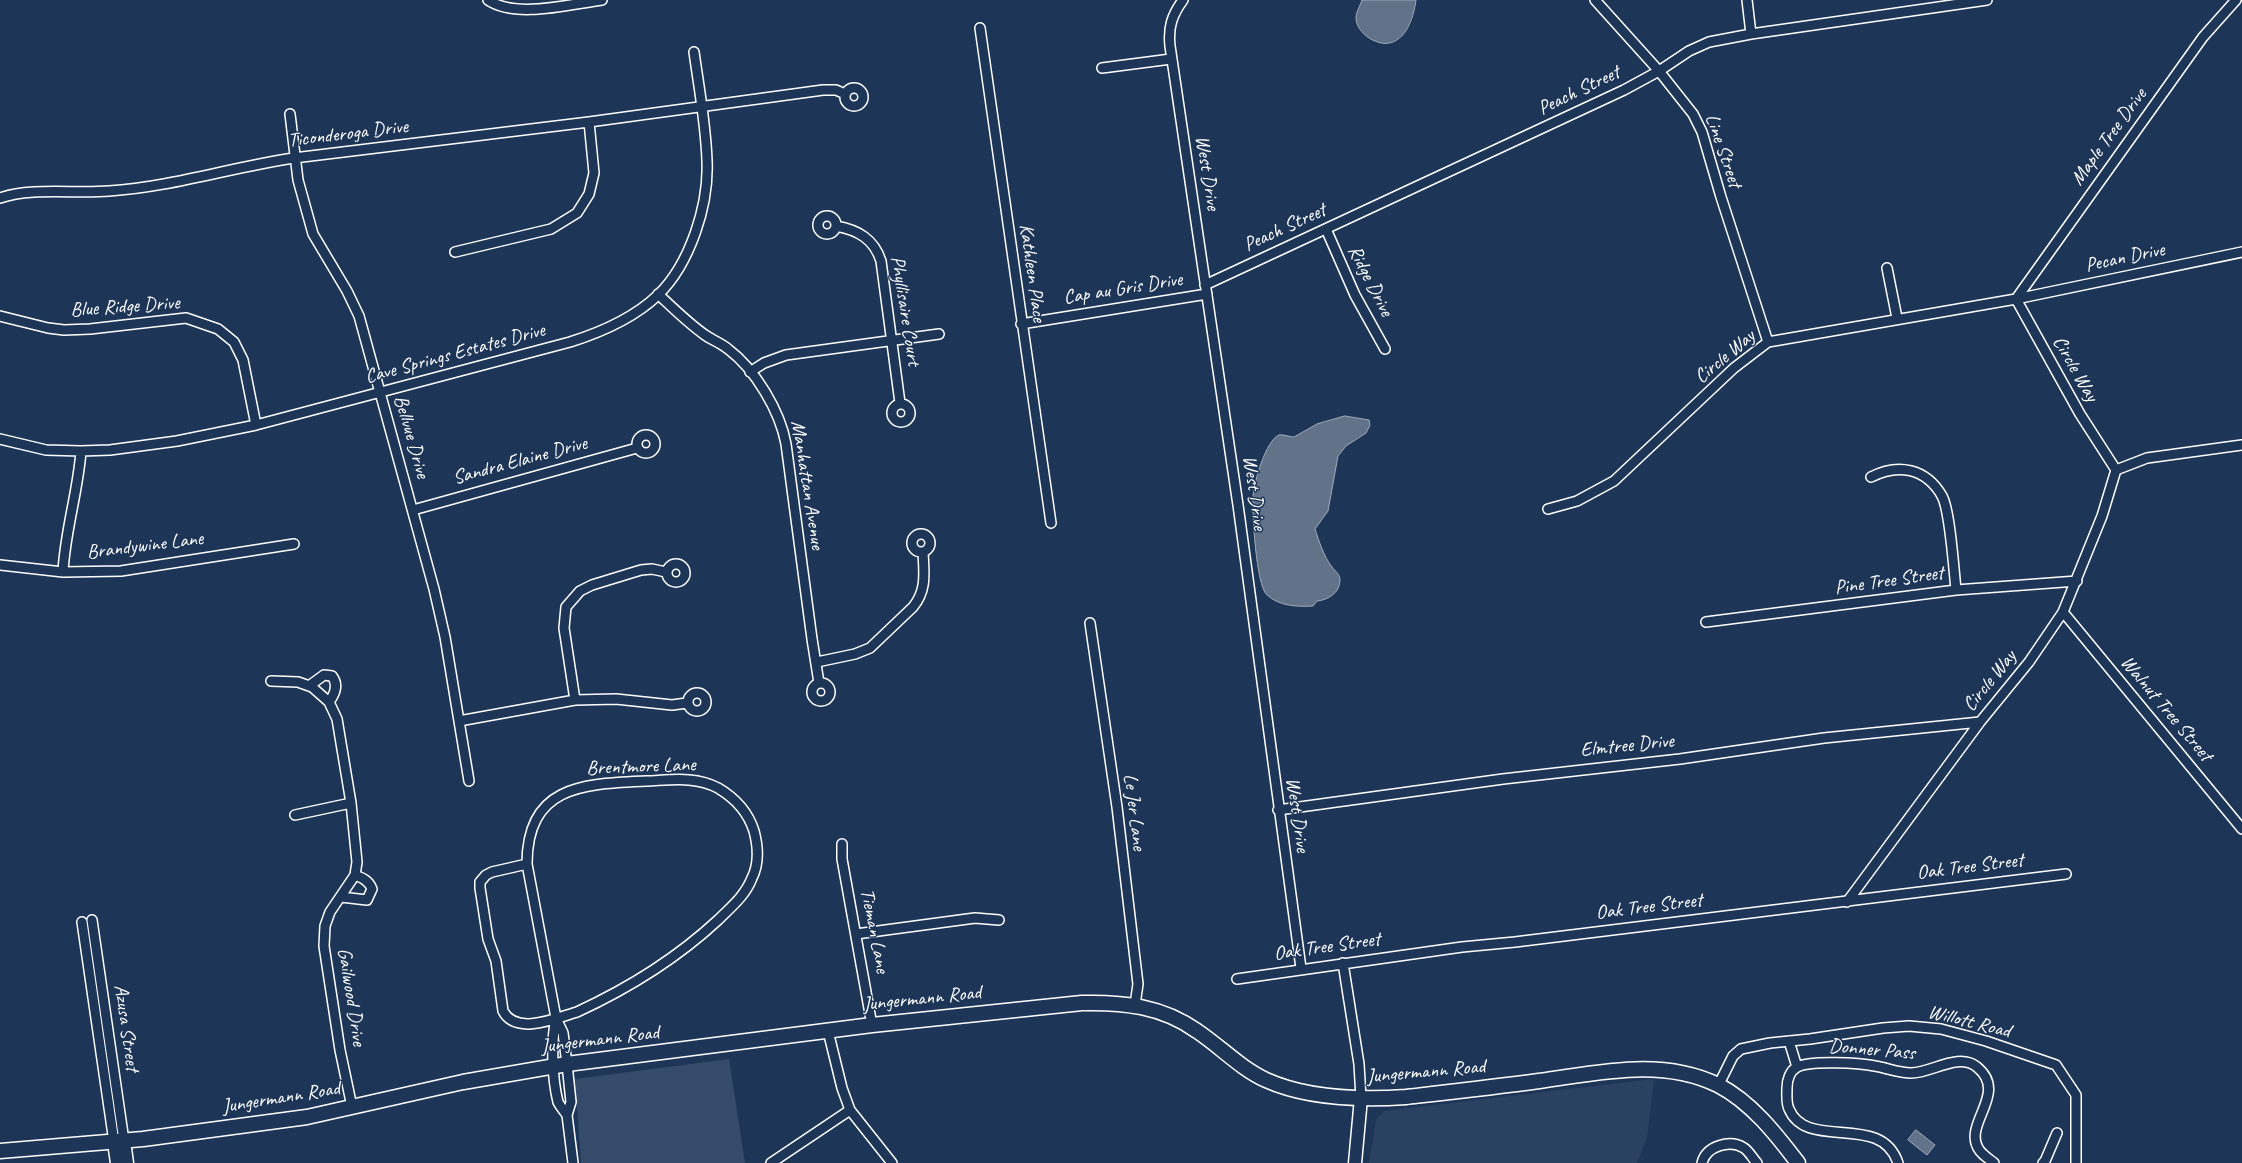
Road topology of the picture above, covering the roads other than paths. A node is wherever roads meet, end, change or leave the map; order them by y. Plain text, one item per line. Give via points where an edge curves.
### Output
1 (488, 0) edge
2 (602, 0) edge
3 (1183, 0) edge
4 (1595, 0) edge
5 (1747, 0) edge
6 (1987, 0) edge
7 (2236, 0) edge
8 (1976, 1) edge
9 (980, 28) dead end
10 (1752, 34) junction
11 (694, 52) dead end
12 (1171, 59) junction
13 (1102, 68) dead end
14 (1659, 71) junction
15 (845, 94) dead end
16 (702, 106) junction
17 (290, 114) dead end
18 (589, 122) junction
19 (294, 158) junction
20 (0, 198) edge
21 (836, 226) dead end
22 (1326, 228) junction
23 (455, 252) dead end
24 (2242, 252) edge
25 (1887, 268) dead end
26 (1206, 289) junction
27 (658, 294) junction
28 (2016, 299) junction
29 (0, 316) edge
30 (1897, 318) junction
31 (1021, 324) junction
32 (939, 334) dead end
33 (892, 341) junction
34 (1768, 342) junction
35 (1385, 349) dead end
36 (750, 372) junction
37 (380, 393) junction
38 (900, 403) dead end
39 (256, 425) junction
40 (0, 439) edge
41 (2242, 445) edge
42 (637, 448) dead end
43 (81, 451) junction
44 (2116, 470) junction
45 (1871, 476) dead end
46 (1548, 509) dead end
47 (413, 510) junction
48 (1051, 523) dead end
49 (294, 544) dead end
50 (922, 552) dead end
51 (0, 565) edge
52 (63, 572) junction
53 (666, 572) dead end
54 (2077, 581) junction
55 (1956, 590) junction
56 (2063, 612) junction
57 (1706, 622) dead end
58 (1090, 623) dead end
59 (817, 662) junction
60 (271, 681) dead end
61 (820, 683) dead end
62 (310, 686) junction
63 (575, 700) junction
64 (328, 702) junction
65 (687, 703) dead end
66 (459, 721) junction
67 (1980, 722) junction
68 (469, 781) dead end
69 (350, 803) junction
70 (1278, 810) junction
71 (295, 815) dead end
72 (2242, 829) edge
73 (842, 844) dead end
74 (527, 864) junction
75 (2066, 874) dead end
76 (355, 875) junction
77 (341, 896) junction
78 (1847, 902) junction
79 (92, 920) dead end
80 (999, 920) dead end
81 (82, 922) dead end
82 (856, 934) junction
83 (1343, 963) junction
84 (1301, 968) junction
85 (1236, 979) dead end
86 (1135, 1005) junction
87 (556, 1018) junction
88 (872, 1025) junction
89 (828, 1030) junction
90 (1789, 1041) junction
91 (561, 1065) junction
92 (1797, 1067) junction
93 (1718, 1086) junction
94 (1361, 1098) junction
95 (352, 1107) junction
96 (850, 1110) junction
97 (567, 1115) junction
98 (2057, 1133) dead end
99 (119, 1141) junction
100 (0, 1151) edge
101 (116, 1163) edge
102 (127, 1163) edge
103 (573, 1163) edge
104 (771, 1163) edge
105 (892, 1163) edge
106 (1355, 1163) edge
107 (1702, 1163) edge
108 (1757, 1163) edge
109 (1798, 1163) edge
110 (1898, 1163) edge
111 (1994, 1163) edge
112 (2043, 1163) edge
113 (2076, 1163) edge

1 - 2 street via 505,7 533,9
3 - 12 street, West Drive via 1173,14 1170,24
4 - 14 street, Line Street
5 - 10 street
6 - 8 street, Peach Street
7 - 28 street, Maple Tree Drive via 2203,37
8 - 10 street, Peach Street
9 - 31 street, Kathleen Place
10 - 14 street, Peach Street via 1709,42
11 - 16 street, Cave Springs Estates Drive
12 - 13 street
12 - 26 street, West Drive
14 - 22 street, Peach Street via 1624,90
14 - 34 street, Line Street via 1693,114 1702,132
15 - 16 street, Ticonderoga Drive via 836,90 823,90
16 - 18 street, Ticonderoga Drive
16 - 27 street, Cave Springs Estates Drive via 708,160 703,209 685,256
17 - 19 street, Bellvue Drive
18 - 19 street, Ticonderoga Drive
18 - 23 street via 594,161 593,179 589,194 577,213 551,229
19 - 20 street, Ticonderoga Drive via 251,164 156,186 108,192 20,194
19 - 37 street, Bellvue Drive via 313,234 347,290 359,316
21 - 33 street, Phyllisaire Court via 856,231 878,250
22 - 26 street, Peach Street
22 - 35 street, Ridge Drive via 1355,295
24 - 28 street, Pecan Drive
25 - 30 street
26 - 31 street, Cap au Gris Drive
26 - 70 street, West Drive via 1239,512
27 - 36 street, Manhattan Avenue via 695,328 728,349
27 - 37 street, Cave Springs Estates Drive via 623,320 585,337
28 - 30 street, Circle Way
28 - 44 street, Circle Way via 2080,414
29 - 39 street, Blue Ridge Drive via 64,330 186,318 218,329 234,342 243,360
30 - 34 street, Circle Way
31 - 48 street, Kathleen Place
32 - 33 street
33 - 36 street via 786,355 764,363
33 - 38 street, Phyllisaire Court
34 - 46 street, Circle Way via 1734,368 1614,481 1577,501
36 - 59 street, Manhattan Avenue via 775,408 783,429
37 - 39 street, Cave Springs Estates Drive
37 - 47 street, Bellvue Drive
39 - 43 street, Cave Springs Estates Drive via 177,441 110,450
40 - 43 street, Cave Springs Estates Drive via 46,450
41 - 44 street via 2147,458
42 - 47 street, Sandra Elaine Drive
43 - 52 street via 78,488 64,547
44 - 54 street, Circle Way via 2102,516
45 - 55 street via 1901,468 1911,469 1930,481 1942,496 1947,514
47 - 66 street, Bellvue Drive via 434,589
49 - 52 street, Brandywine Lane via 121,571
50 - 59 street via 924,584 918,600 912,607 877,643 865,650
51 - 52 street, Brandywine Lane
53 - 63 street via 641,570 592,585 580,591 566,607 564,628
54 - 55 street, Pine Tree Street
54 - 56 street, Circle Way
55 - 57 street, Pine Tree Street
56 - 67 street, Circle Way via 2030,662
56 - 72 street, Walnut Tree Street
58 - 86 street, Le Jer Lane via 1138,984
59 - 61 street, Manhattan Avenue
60 - 62 street via 298,682
62 - 64 street
62 - 64 street via 324,675 332,676 336,689
63 - 65 street via 616,699 672,705
63 - 66 street
64 - 69 street via 337,719
66 - 68 street, Bellvue Drive
67 - 70 street, Elmtree Drive via 1824,738
67 - 78 street, Circle Way
69 - 71 street
69 - 76 street via 357,862
70 - 84 street, West Drive
73 - 82 street, Tieman Lane via 842,859
74 - 87 street, Brentmore Lane
74 - 87 street, Brentmore Lane via 492,872 480,882 488,939 496,961 503,1011 507,1017 512,1021 526,1024
74 - 87 street, Brentmore Lane via 527,850 533,827 551,802 569,791 595,784 684,780 706,783 731,797 744,810 756,837 756,866 747,889 708,929 643,978 588,1007
75 - 78 street, Oak Tree Street
76 - 77 street, Gailwood Drive
76 - 77 street via 370,884 372,889 367,900
77 - 95 street, Gailwood Drive via 324,926 324,946 340,1050
78 - 83 street, Oak Tree Street
79 - 99 street, Azusa Street
80 - 82 street via 975,918
81 - 99 street, Azusa Street
82 - 88 street, Tieman Lane
83 - 84 street, Oak Tree Street
83 - 94 street
84 - 85 street, Oak Tree Street
86 - 88 main road, Jungermann Road via 1082,1003
86 - 94 main road, Jungermann Road via 1172,1016 1197,1030 1242,1066 1266,1080 1294,1090
87 - 91 street, Brentmore Lane via 563,1033
87 - 91 street, Brentmore Lane via 552,1034
88 - 89 main road, Jungermann Road
89 - 91 main road, Jungermann Road
89 - 96 street
90 - 92 street
90 - 93 street, Willott Road via 1741,1049 1733,1056
90 - 113 street, Willott Road via 1883,1028 1933,1028 1986,1041 2056,1065 2076,1094
91 - 95 main road, Jungermann Road via 463,1082
91 - 97 street via 571,1102
91 - 97 street via 558,1103
92 - 110 street via 1791,1072 1786,1094 1789,1108 1796,1120 1822,1130 1856,1132 1876,1137 1896,1156
92 - 111 street, Donner Pass via 1808,1064 1858,1064 1916,1073 1950,1062 1968,1062 1977,1067 1989,1085 1984,1112 1978,1121 1976,1133 1979,1150
93 - 94 main road, Jungermann Road via 1675,1071 1636,1069 1406,1097
93 - 109 main road, Jungermann Road via 1737,1097 1761,1119
94 - 106 street
95 - 99 main road, Jungermann Road via 307,1117
96 - 104 street
96 - 105 street
97 - 103 street
98 - 112 street
99 - 100 main road, Jungermann Road
99 - 101 street
99 - 102 street
107 - 108 street via 1714,1147 1730,1143 1744,1148

